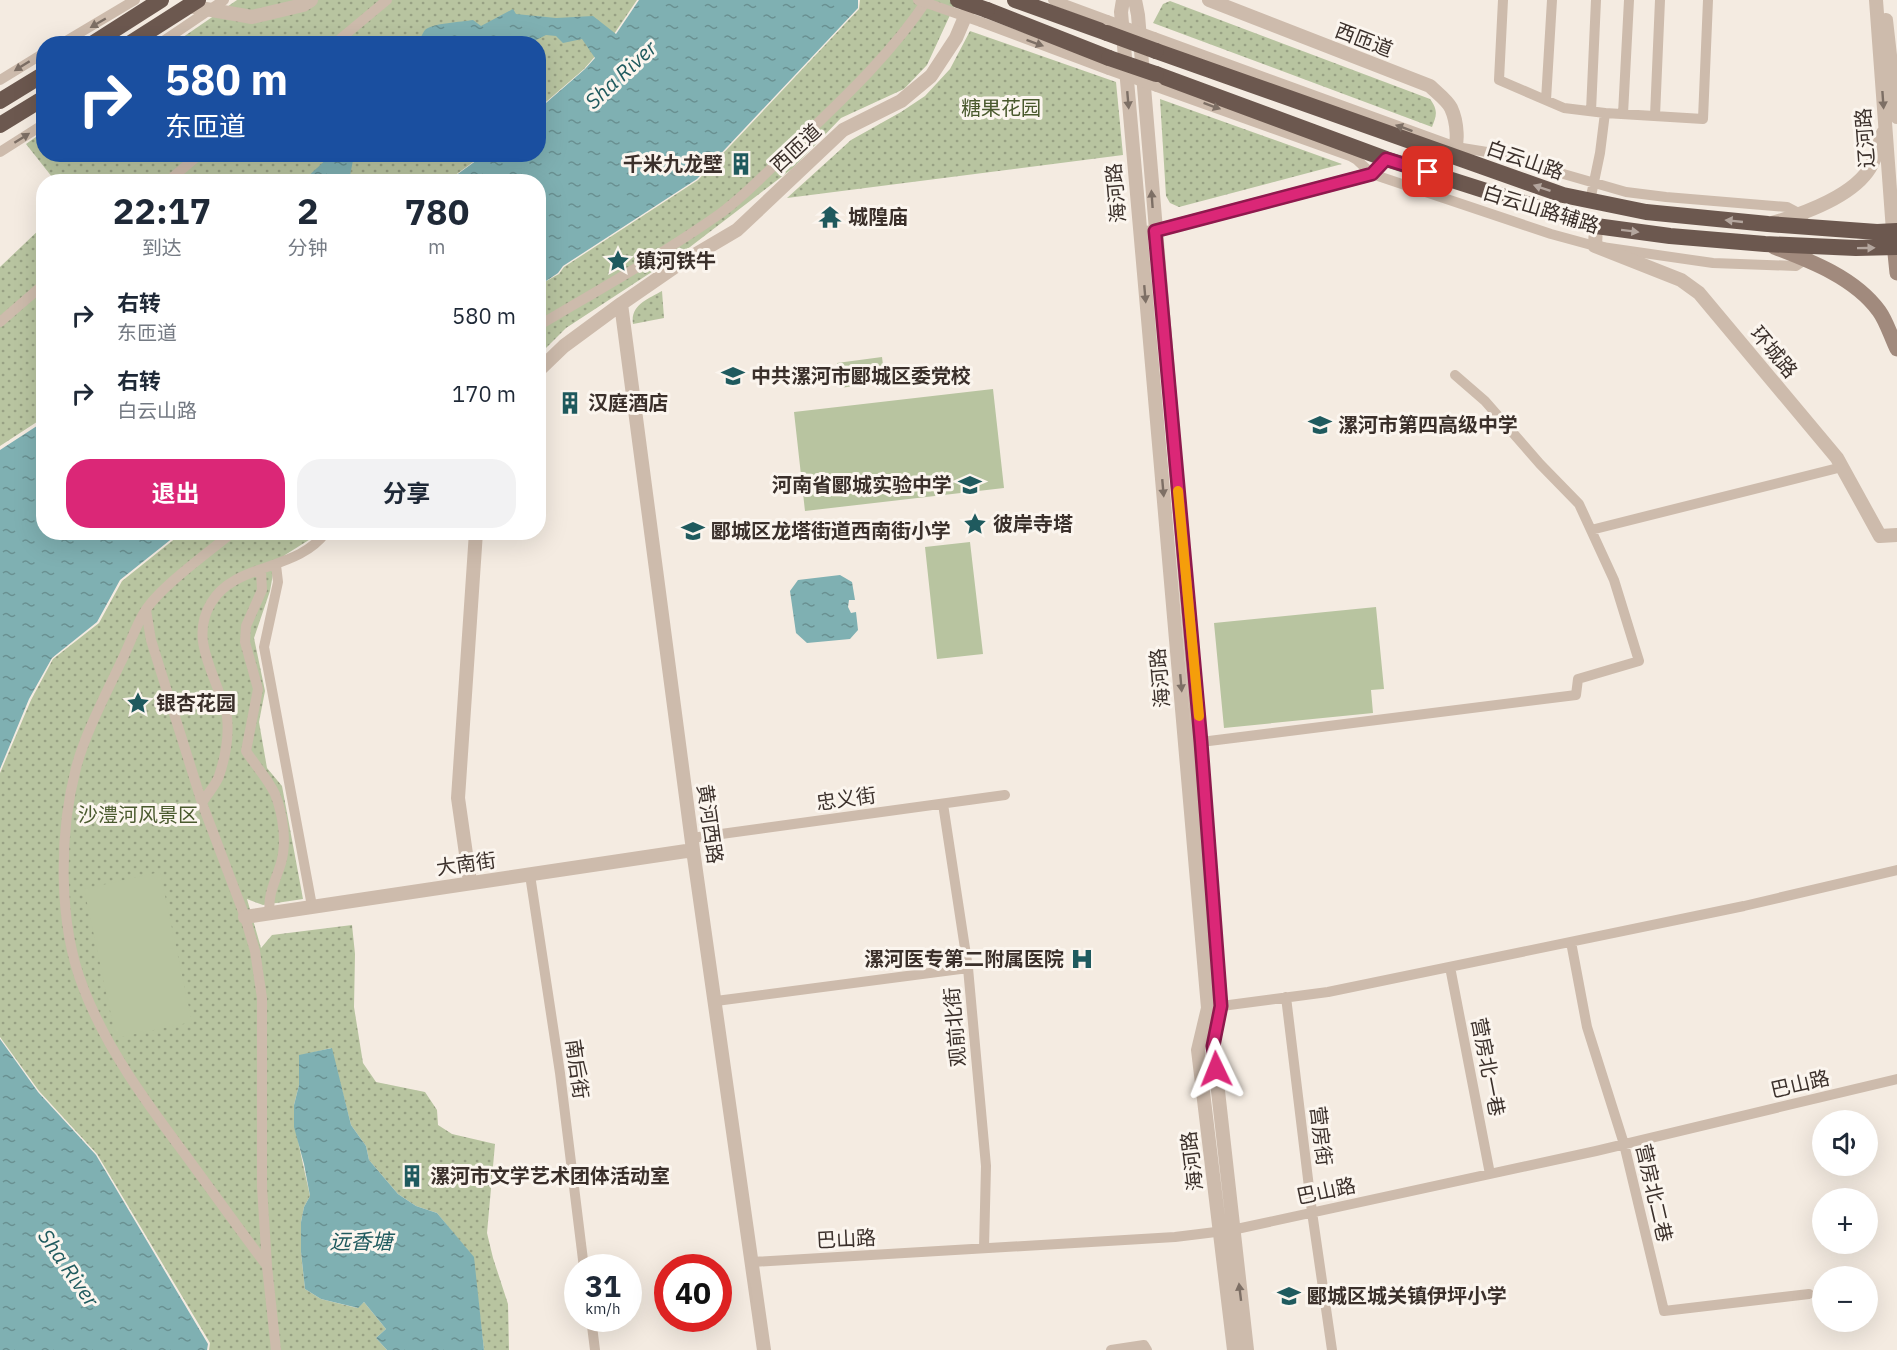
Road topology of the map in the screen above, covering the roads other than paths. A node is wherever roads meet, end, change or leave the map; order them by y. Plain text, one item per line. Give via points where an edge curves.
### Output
1 (135, 0) edge
2 (161, 0) edge
3 (224, 0) edge
4 (311, 0) edge
5 (387, 0) edge
6 (918, 0) edge
7 (927, 0) edge
8 (958, 0) edge
9 (971, 0) edge
10 (1015, 0) edge
11 (1053, 0) edge
12 (1123, 0) edge
13 (1135, 0) edge
14 (1209, 0) edge
15 (1503, 0) edge
16 (1552, 0) edge
17 (1596, 0) edge
18 (1629, 0) edge
19 (1660, 0) edge
20 (1708, 0) edge
21 (1876, 0) edge
22 (1884, 0) edge
23 (198, 5) edge
24 (984, 16) junction
25 (1107, 27) junction
26 (74, 36) edge
27 (105, 36) edge
28 (143, 36) edge
29 (167, 36) edge
30 (344, 36) edge
31 (36, 58) edge
32 (36, 79) edge
33 (0, 80) edge
34 (1156, 80) junction
35 (1546, 100) junction
36 (0, 101) edge
37 (36, 103) edge
38 (1591, 111) junction
39 (1605, 113) junction
40 (1623, 114) junction
41 (1655, 116) junction
42 (1897, 117) edge
43 (0, 125) edge
44 (1885, 128) junction
45 (36, 129) edge
46 (0, 152) edge
47 (1455, 152) junction
48 (1386, 159) junction
49 (191, 162) edge
50 (176, 174) edge
51 (1372, 174) junction
52 (1594, 183) junction
53 (1590, 201) junction
54 (1800, 214) junction
55 (1768, 224) junction
56 (1596, 226) junction
57 (1825, 228) junction
58 (1155, 231) junction
59 (1139, 235) junction
60 (1895, 239) edge
61 (1765, 244) junction
62 (1595, 246) junction
63 (1825, 246) junction
64 (1806, 259) junction
65 (1897, 273) edge
66 (36, 291) edge
67 (621, 304) junction
68 (546, 321) edge
69 (0, 322) edge
70 (1897, 349) edge
71 (546, 363) edge
72 (1455, 375) dead end
73 (1842, 467) junction
74 (1591, 530) junction
75 (1897, 535) edge
76 (223, 540) edge
77 (320, 540) edge
78 (475, 540) edge
79 (276, 565) junction
80 (261, 570) junction
81 (146, 610) junction
82 (132, 639) junction
83 (151, 640) junction
84 (1201, 742) junction
85 (1005, 795) dead end
86 (202, 803) junction
87 (943, 804) junction
88 (692, 844) junction
89 (1897, 870) edge
90 (530, 875) junction
91 (470, 882) junction
92 (312, 906) junction
93 (270, 913) junction
94 (245, 917) junction
95 (1571, 942) junction
96 (1450, 967) junction
97 (968, 968) junction
98 (1286, 997) junction
99 (716, 1001) junction
100 (1214, 1007) junction
101 (1897, 1079) edge
102 (1624, 1144) junction
103 (1490, 1174) junction
104 (1312, 1212) junction
105 (1226, 1230) junction
106 (984, 1248) junction
107 (582, 1254) edge
108 (752, 1262) junction
109 (267, 1266) junction
110 (1809, 1294) dead end
111 (593, 1332) edge
112 (276, 1350) edge
113 (596, 1350) edge
114 (764, 1350) edge
115 (1111, 1350) edge
116 (1147, 1350) edge
117 (1234, 1350) edge
118 (1247, 1350) edge
119 (1332, 1350) edge

1 -> 26 street
2 - 27 highway
3 - 23 street
4 - 23 street via 252,17
5 - 30 street
6 - 24 street, bridge
7 - 68 street via 868,75 729,206
8 - 24 highway, bridge
9 - 67 street, 西匝道 via 956,38 930,76 901,101 843,130 737,230
10 - 25 highway
11 - 25 street
12 -> 59 street, 海河路
58 -> 13 street, 海河路
14 - 47 street, 西匝道 via 1430,86 1450,108 1456,129
15 - 35 street via 1499,80
16 - 35 street
17 - 38 street
18 - 40 street
19 - 41 street
20 - 41 street via 1703,118
21 -> 44 street, 辽河路
22 - 42 street, 辽河路
23 - 28 highway
23 - 29 street
24 -> 34 highway, 白云山路, bridge
47 -> 25 highway, 白云山路, bridge
31 -> 33 street
32 - 36 highway
34 - 48 highway, 白云山路
34 -> 51 street, 白云山路辅路 via 1350,156
35 - 38 street via 1564,108
37 - 43 highway
38 - 39 street
39 - 40 street
39 - 52 street
40 - 41 street
44 - 54 street via 1871,166 1856,182 1841,196
44 - 60 street, 辽河路
46 -> 45 street
47 - 52 street, 白云山路辅路 via 1487,152
53 -> 47 highway, 白云山路 via 1563,195
48 - 51 street
48 - 56 highway, 白云山路
49 - 50 street
51 - 58 street
51 - 62 street, 白云山路辅路
52 - 53 street
52 - 54 street, 白云山路辅路 via 1666,197 1787,207
55 -> 53 highway, 白云山路 via 1646,212
54 - 55 street
54 - 57 street, 白云山路辅路
55 - 57 highway, 白云山路
56 -> 61 highway, 白云山路
56 - 62 street
57 - 60 highway, 白云山路
58 - 59 street
58 - 84 street, 海河路
59 -> 100 street, 海河路
63 -> 60 highway, 白云山路
60 - 65 main road, 辽河路
61 - 63 highway, 白云山路
61 - 64 main road
62 - 64 street, 白云山路辅路 via 1713,263 1796,266
62 - 73 street, 环城路 via 1681,280 1699,293
63 - 64 street, 白云山路辅路
64 - 70 main road via 1855,287 1880,312
66 - 69 street
67 - 71 street, 西匝道
67 - 88 street, 黄河西路
72 - 74 street via 1485,401 1579,504
73 - 74 street
73 - 75 street, 环城路 via 1880,536
74 - 84 street via 1614,580 1640,661 1578,679 1576,695
76 - 81 street via 160,593
77 - 79 street
78 - 91 street via 458,798
79 - 80 street
79 - 92 street via 278,582 264,647
80 - 86 street via 223,588 210,603 202,626 202,647 227,715 227,741 219,777
80 - 93 street via 262,590 246,626 244,642 258,689 246,751 274,793 284,836 282,861 268,901
81 - 82 street
81 - 83 street
82 - 83 street via 145,636
82 - 109 street via 76,768 63,863 73,956 109,1043 151,1110
83 - 86 street
84 - 100 street, 海河路
85 - 87 street, 忠义街
86 - 94 street
87 - 88 street, 忠义街
87 - 97 street, 观前北街
88 - 90 street, 大南街
88 - 99 street, 黄河西路
89 - 95 street
90 - 91 street, 大南街
90 - 107 street, 南后街
91 - 92 street, 大南街
92 - 93 street, 大南街
93 - 94 street, 大南街
94 - 109 street via 262,998 262,1187
95 - 96 street
95 - 102 street, 营房北二巷 via 1587,1027
96 - 98 street via 1328,993
96 - 103 street, 营房北一巷
97 - 99 street
97 - 106 street, 观前北街 via 986,1166
98 - 100 street
98 - 104 street, 营房街
99 - 108 street, 黄河西路
100 - 105 street, 海河路 via 1213,1046
101 - 102 street, 巴山路
102 - 103 street, 巴山路
102 - 110 street, 营房北二巷 via 1664,1311
103 - 104 street, 巴山路
104 - 105 street, 巴山路
104 - 119 street, 营房街
105 - 106 street, 巴山路 via 1175,1237
105 - 117 street, 海河路
118 -> 105 street, 海河路
106 - 108 street, 巴山路
108 - 114 street, 黄河西路
109 - 112 street
111 - 113 street
115 - 116 street via 1144,1345

